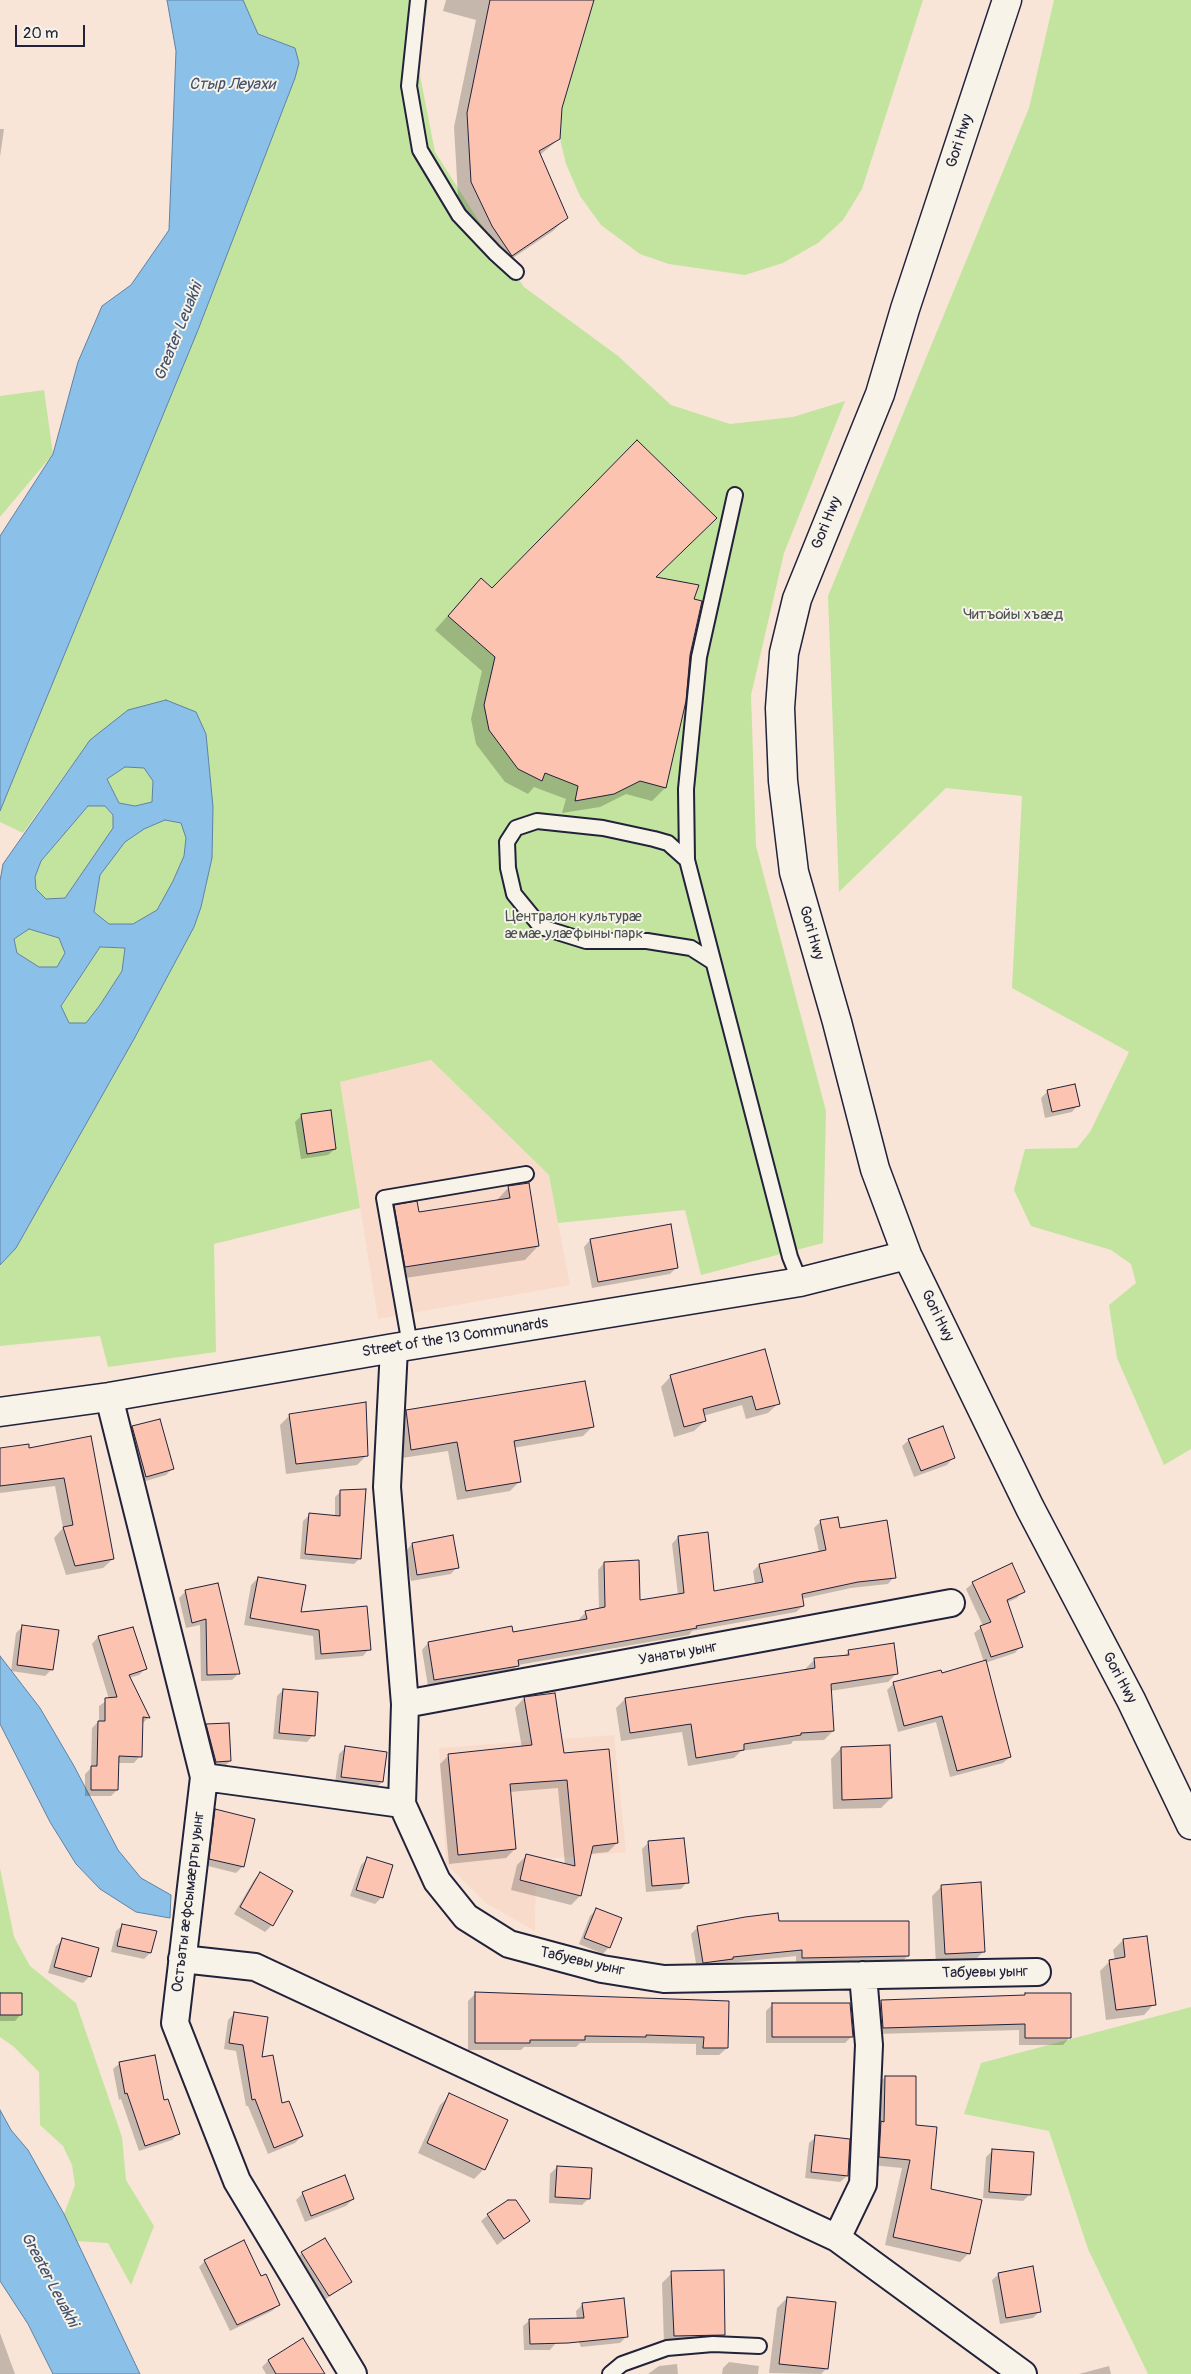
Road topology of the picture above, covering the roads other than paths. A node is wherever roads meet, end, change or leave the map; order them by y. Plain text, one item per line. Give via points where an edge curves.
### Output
1 (418, 0) edge
2 (1007, 0) edge
3 (516, 272) dead end
4 (735, 495) dead end
5 (687, 860) junction
6 (713, 962) junction
7 (526, 1174) dead end
8 (907, 1255) junction
9 (800, 1282) junction
10 (402, 1347) junction
11 (109, 1397) junction
12 (0, 1412) edge
13 (951, 1603) dead end
14 (405, 1704) junction
15 (204, 1776) junction
16 (402, 1804) junction
17 (1191, 1825) edge
18 (182, 1959) junction
19 (1037, 1972) dead end
20 (863, 1975) junction
21 (837, 2238) junction
22 (759, 2346) dead end
23 (352, 2374) edge
24 (610, 2374) edge
25 (1023, 2374) edge

1 - 3 lane via 409,86 420,150 459,215
2 - 8 main road, Gori Hwy via 880,394 797,599 784,653 780,708 783,781 794,872 875,1169
4 - 5 lane via 698,657 686,789
5 - 6 lane
5 - 6 lane via 668,843 654,839 603,828 537,821 516,828 507,842 514,894 541,928 586,941 647,941 691,948
6 - 9 lane via 790,1257
7 - 10 lane via 384,1198
8 - 9 main road, Street of the 13 Communards
8 - 17 main road, Gori Hwy via 1030,1508 1131,1700
9 - 10 main road, Street of the 13 Communards
10 - 11 main road, Street of the 13 Communards
10 - 14 street via 387,1487
11 - 12 main road, Street of the 13 Communards
11 - 15 street, Остъаты æфсымæрты уынг
13 - 14 street, Уанаты уынг
14 - 16 street
15 - 16 street
15 - 18 street, Остъаты æфсымæрты уынг
16 - 20 street, Табуевы уынг via 437,1881 466,1917 509,1944 602,1969 664,1979
18 - 21 street via 255,1967
18 - 23 street, Остъаты æфсымæрты уынг via 175,2023 238,2181
19 - 20 street, Табуевы уынг
20 - 21 street via 869,2045 862,2184
21 - 25 street
22 - 24 lane via 713,2344 667,2348 622,2364

